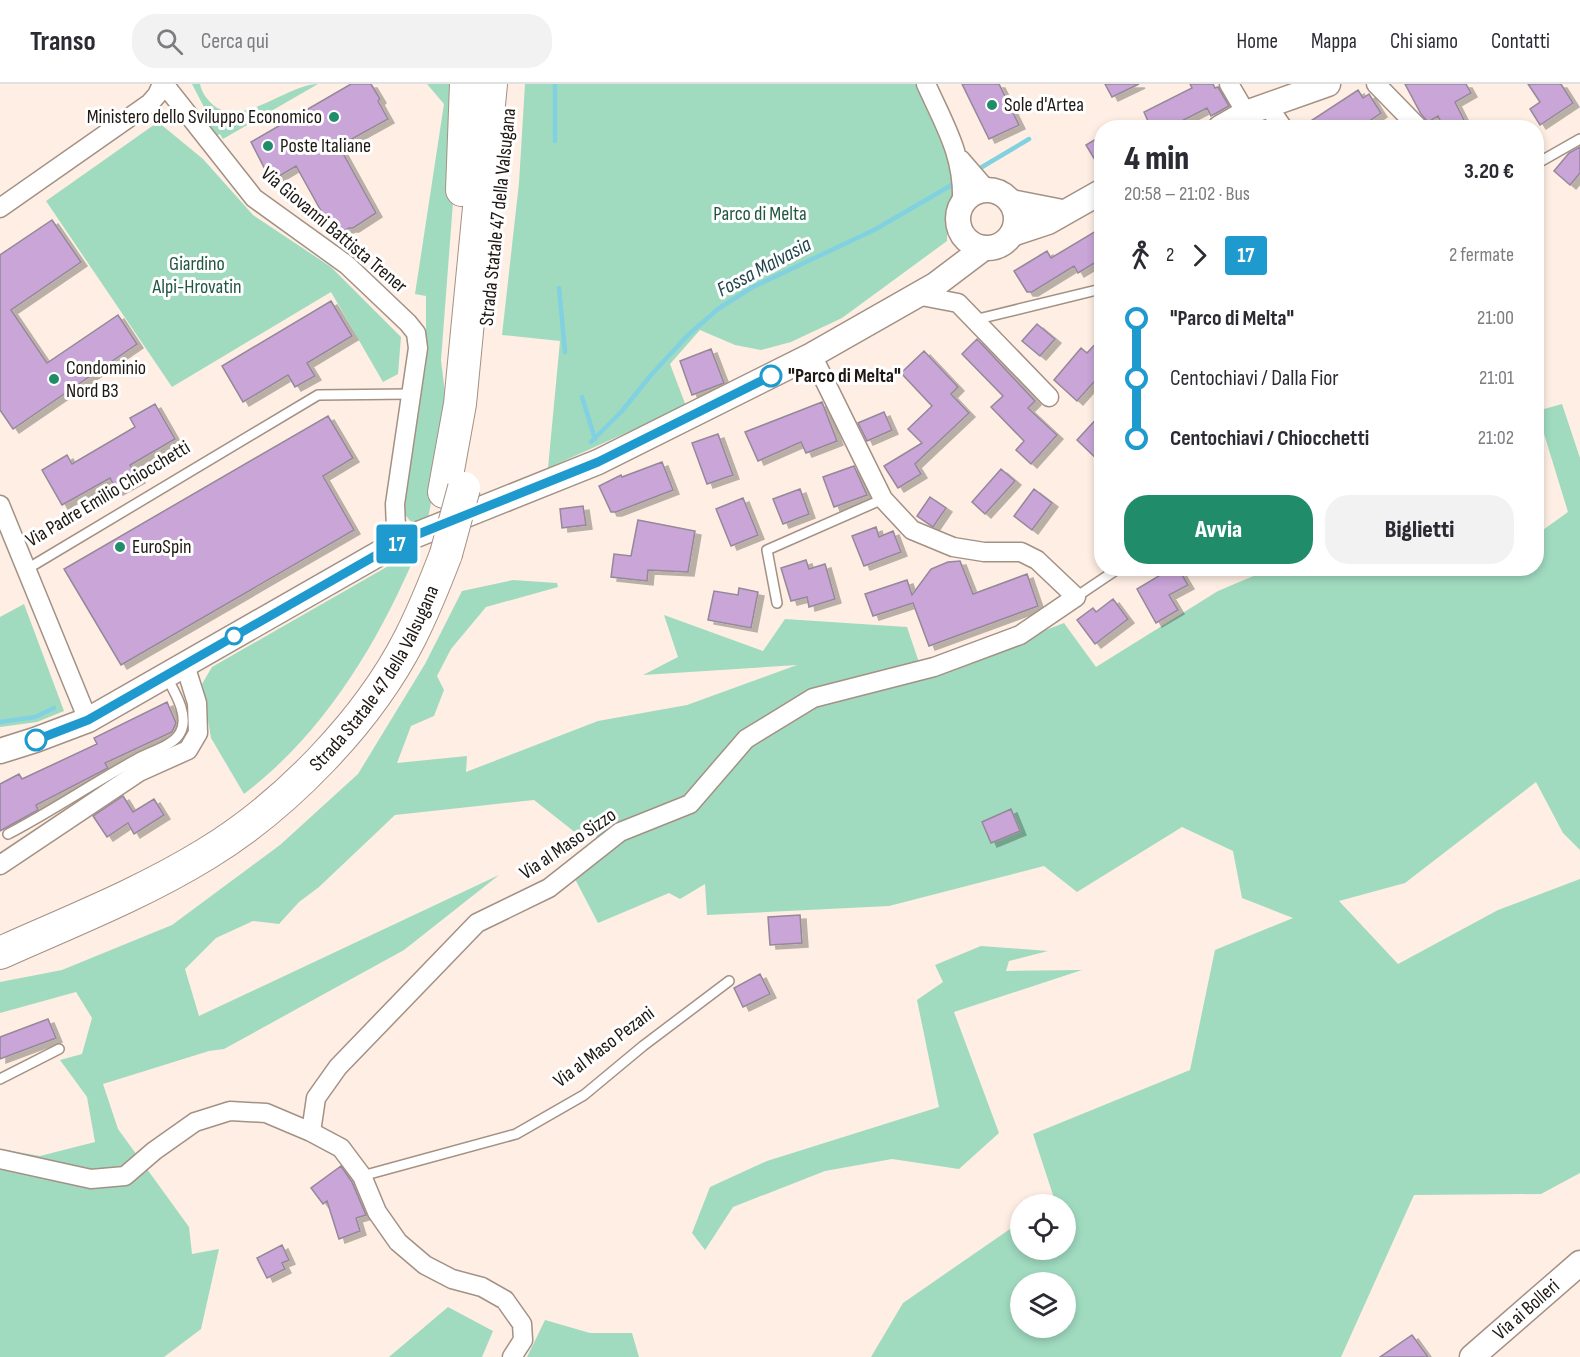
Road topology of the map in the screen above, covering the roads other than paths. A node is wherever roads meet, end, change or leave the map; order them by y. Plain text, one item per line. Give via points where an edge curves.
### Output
1 (163, 84) edge
2 (466, 84) edge
3 (491, 84) edge
4 (511, 84) edge
5 (926, 84) edge
6 (1229, 84) edge
7 (1328, 84) edge
8 (1376, 84) edge
9 (1389, 84) edge
10 (1257, 109) junction
11 (1236, 120) edge
12 (1272, 120) edge
13 (1411, 120) edge
14 (1424, 120) edge
15 (1580, 138) edge
16 (958, 158) junction
17 (1544, 159) edge
18 (986, 189) junction
19 (1094, 196) edge
20 (1011, 202) junction
21 (962, 204) junction
22 (0, 208) edge
23 (1062, 212) junction
24 (1012, 234) junction
25 (962, 235) junction
26 (984, 248) junction
27 (926, 290) junction
28 (1094, 291) edge
29 (974, 320) junction
30 (812, 355) junction
31 (411, 394) junction
32 (1049, 397) dead end
33 (460, 404) junction
34 (454, 490) junction
35 (883, 499) junction
36 (0, 505) edge
37 (424, 550) junction
38 (27, 569) junction
39 (1107, 576) edge
40 (1076, 597) junction
41 (777, 603) dead end
42 (176, 671) junction
43 (88, 720) junction
44 (0, 751) edge
45 (8, 834) dead end
46 (0, 864) edge
47 (0, 932) edge
48 (0, 953) edge
49 (729, 981) dead end
50 (59, 1049) dead end
51 (0, 1079) edge
52 (310, 1132) junction
53 (0, 1159) edge
54 (362, 1176) junction
55 (1580, 1263) edge
56 (512, 1357) edge
57 (1472, 1357) edge

1 - 22 street via 150,103
1 - 31 street, Via Giovanni Battista Trener via 254,198 347,265 416,333
2 - 33 highway via 458,285
3 - 33 highway, Strada Statale 47 della Valsugana
4 - 34 highway, Strada Statale 47 della Valsugana via 480,394
5 - 16 street
6 - 10 street
7 - 10 street
8 - 13 street
9 - 14 street
10 - 11 street
10 - 12 street
15 - 17 lane
16 - 18 street
16 - 21 street
18 - 20 street
18 - 21 street via 974,192
19 - 23 street
20 - 23 street
20 - 24 street via 1016,218
21 - 25 street via 957,220
23 - 24 street via 1048,222
24 - 26 street via 1000,245
25 - 26 street
25 - 27 street
26 - 27 street
27 - 29 street via 958,303
27 - 30 street
28 - 29 lane
29 - 32 street
30 - 35 street
30 - 37 street
31 - 37 street, Via Giovanni Battista Trener via 395,504 396,528
31 - 38 lane, Via Padre Emilio Chiocchetti via 318,395
33 - 34 highway, Strada Statale 47 della Valsugana
34 - 37 highway, Strada Statale 47 della Valsugana
35 - 40 street via 912,530 952,547 1021,552 1037,560
35 - 41 lane via 767,550
36 - 38 street, Via Padre Emilio Chiocchetti
37 - 42 street
37 - 47 highway, Strada Statale 47 della Valsugana via 394,627 356,689 282,774 196,839 153,863
37 - 48 highway, Strada Statale 47 della Valsugana via 430,597 409,640 369,704 292,789 247,826 179,870
38 - 43 street, Via Padre Emilio Chiocchetti
39 - 40 lane
40 - 52 street, Via al Maso Sizzo via 1020,635 934,667 813,698 746,738 690,804 620,832 549,888 477,923 338,1067 316,1098
42 - 43 street
42 - 45 lane via 183,719 180,733 166,745
42 - 46 street via 197,703 198,733 188,750 139,772
43 - 44 street
49 - 54 lane, Via al Maso Pezani via 584,1095 516,1134
50 - 51 lane
52 - 53 street via 266,1113 230,1111 195,1122 125,1176 91,1179
52 - 54 street via 341,1148
54 - 56 street via 377,1212 398,1242 424,1265 505,1300 522,1324 523,1340
55 - 57 street, Via ai Bolleri

